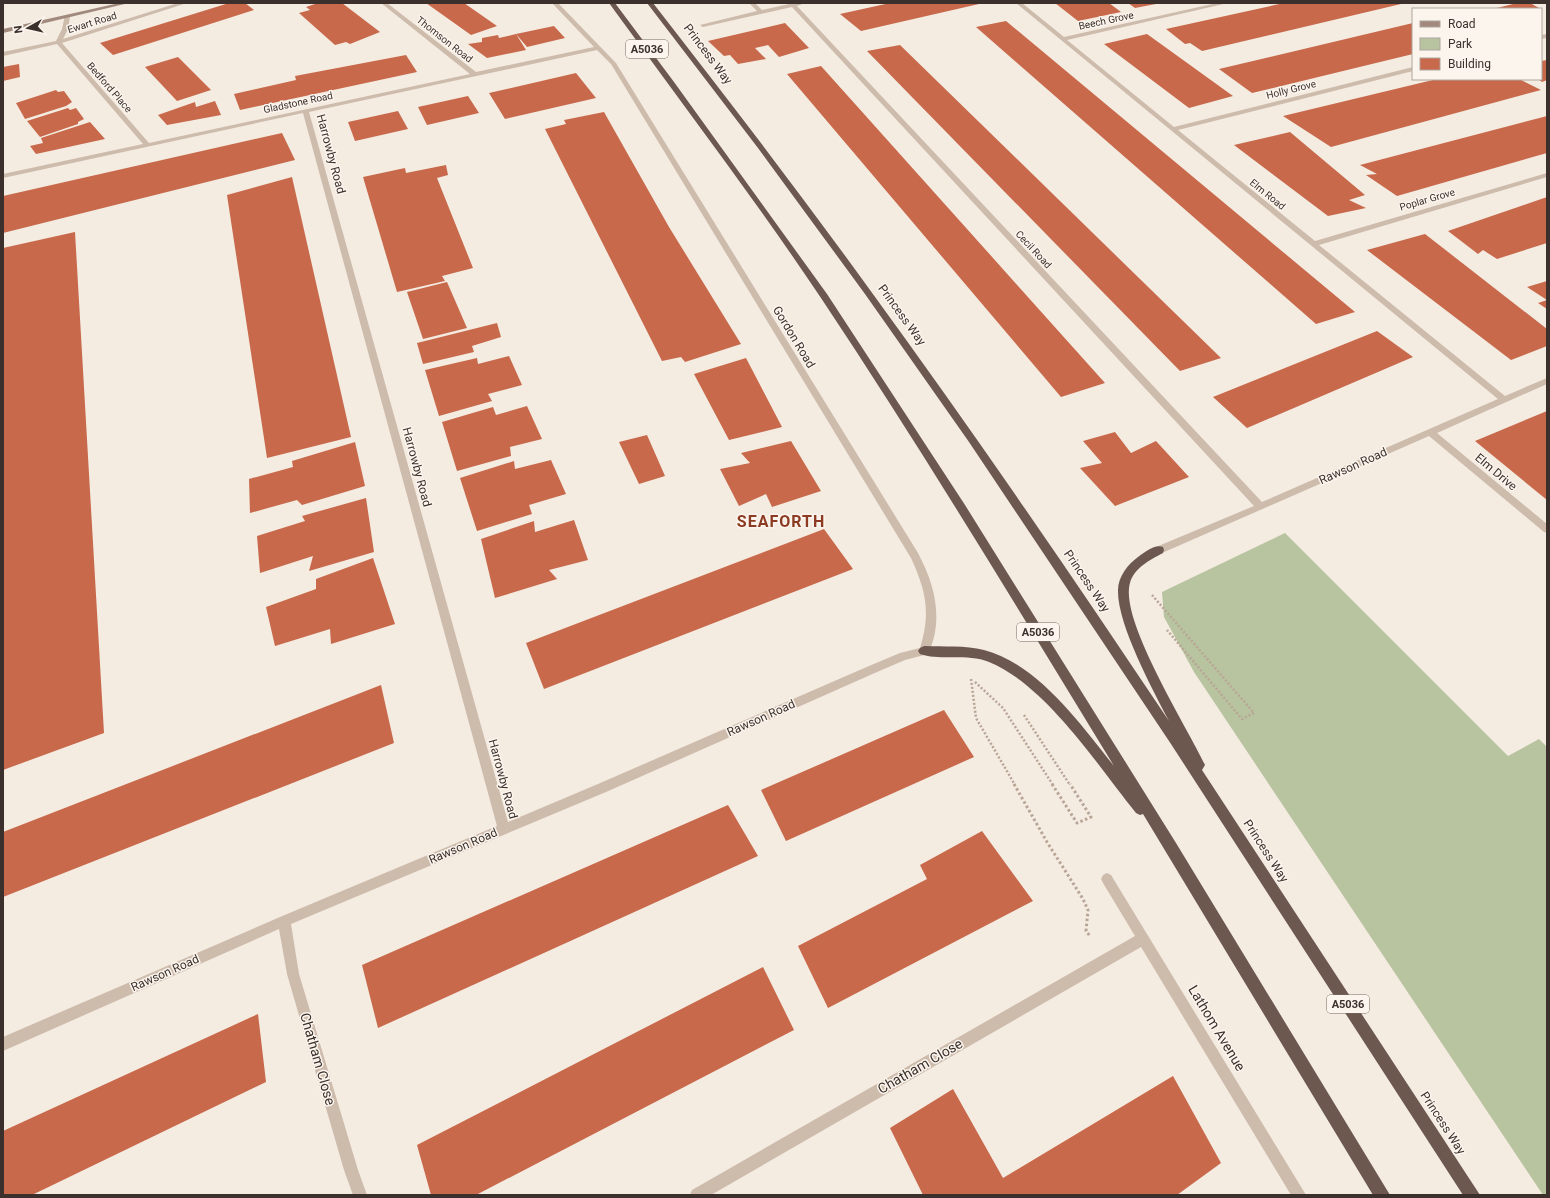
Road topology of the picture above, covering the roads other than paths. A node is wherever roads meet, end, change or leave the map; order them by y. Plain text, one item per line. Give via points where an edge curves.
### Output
1 (126, 3) edge
2 (184, 3) edge
3 (384, 3) edge
4 (555, 3) edge
5 (612, 3) edge
6 (650, 3) edge
7 (752, 3) edge
8 (802, 3) edge
9 (1019, 3) edge
10 (1225, 3) edge
11 (793, 5) junction
12 (760, 12) junction
13 (67, 16) junction
14 (704, 25) dead end
15 (3, 32) edge
16 (1062, 38) junction
17 (58, 42) junction
18 (598, 48) junction
19 (3, 54) edge
20 (1412, 69) edge
21 (476, 74) junction
22 (306, 111) junction
23 (1173, 129) junction
24 (148, 145) junction
25 (1547, 175) edge
26 (3, 176) edge
27 (1313, 244) junction
28 (1547, 381) edge
29 (1504, 400) junction
30 (1430, 432) junction
31 (1261, 507) junction
32 (1547, 530) edge
33 (1158, 550) joint
34 (924, 651) junction
35 (1223, 812) junction
36 (504, 829) junction
37 (1171, 847) junction
38 (1107, 879) dead end
39 (284, 921) junction
40 (1144, 938) junction
41 (3, 1044) edge
42 (360, 1195) edge
43 (697, 1195) edge
44 (1299, 1195) edge
45 (1382, 1195) edge
46 (1472, 1195) edge

1 - 13 main road, Ewart Road
2 - 17 street, Ewart Road
3 - 21 street, Thomson Road
4 - 18 street, Gordon Road
5 - 37 highway, A5036 via 824,296 961,508
6 - 35 highway, Princess Way / A5036 via 757,143 922,368 1031,524
7 - 12 street
8 - 11 street
9 - 16 street, Elm Road
10 - 16 street, Beech Grove
11 - 12 street
11 - 31 street, Cecil Road
12 - 14 street
13 - 15 main road, Ewart Road
13 - 17 street via 65,29
16 - 23 street, Elm Road
17 - 19 street, Ewart Road
17 - 24 street, Bedford Place
18 - 21 street, Gladstone Road
18 - 34 street, Gordon Road via 613,63 915,556 932,597 930,632
20 - 23 street, Holly Grove
21 - 22 street, Gladstone Road
22 - 24 street, Gladstone Road
22 - 36 street, Harrowby Road
23 - 27 street, Elm Road
24 - 26 street, Gladstone Road
25 - 27 street, Poplar Grove
27 - 29 street, Elm Road
28 - 29 street, Rawson Road
29 - 30 street, Rawson Road
30 - 31 street, Rawson Road
30 - 32 street, Elm Drive
31 - 33 street, Rawson Road
33 - 35 highway via 1139,561 1127,575 1123,590 1124,601 1161,692
34 - 36 street, Rawson Road via 873,669
34 - 37 highway via 973,653 993,658 1018,672 1059,709
35 - 46 highway, Princess Way / A5036
36 - 39 street, Rawson Road
37 - 45 highway, A5036
38 - 40 street, Lathom Avenue
39 - 41 street, Rawson Road
39 - 42 street, Chatham Close via 293,974
40 - 43 street, Chatham Close
40 - 44 street, Lathom Avenue

